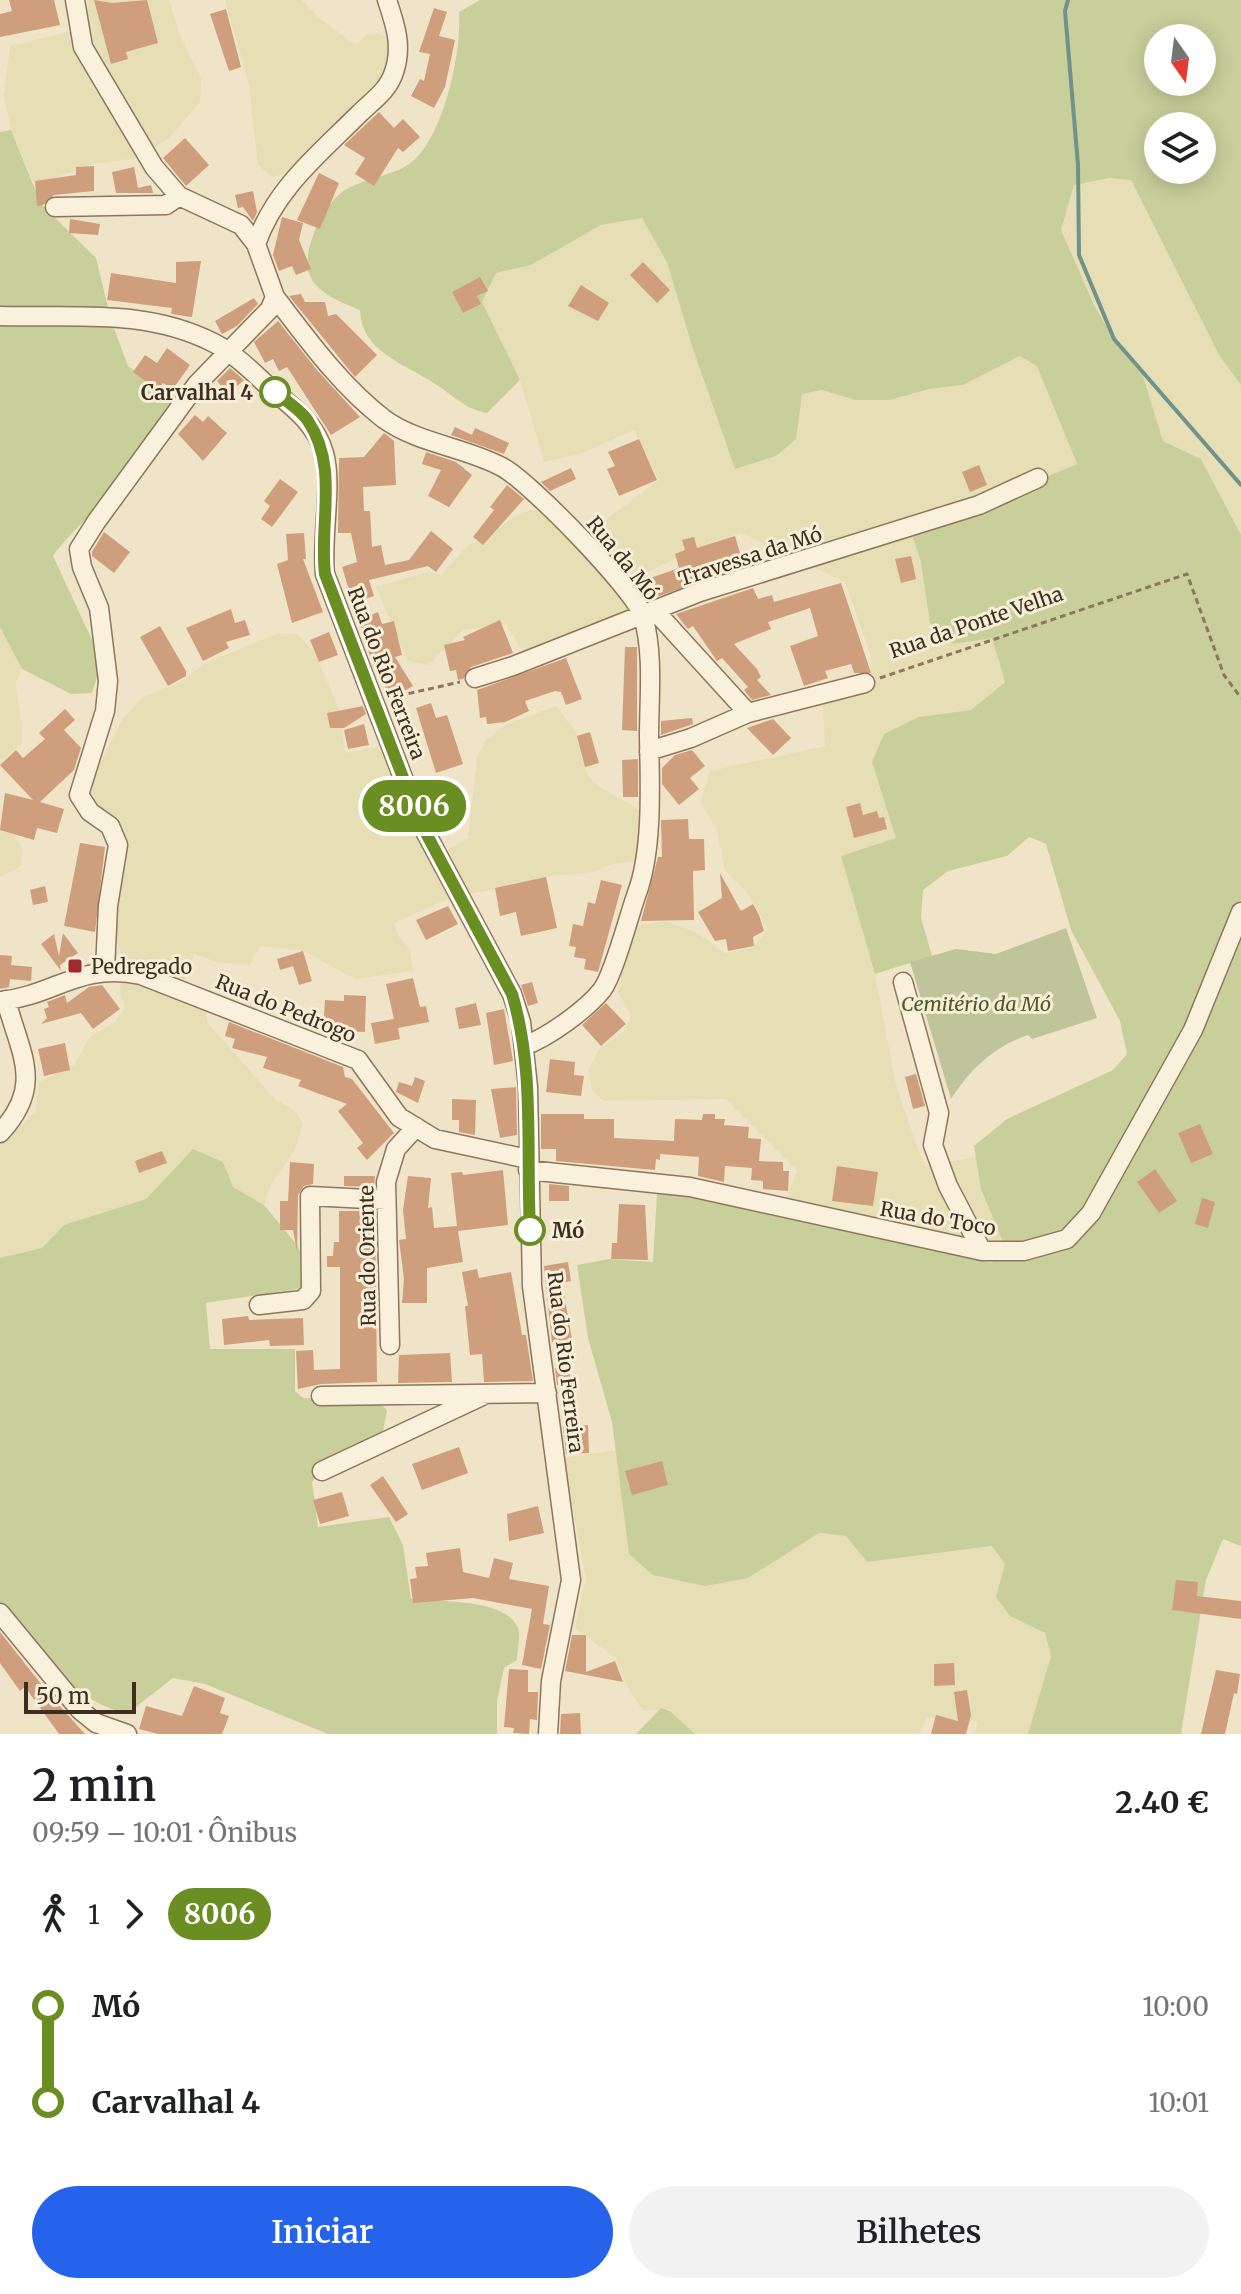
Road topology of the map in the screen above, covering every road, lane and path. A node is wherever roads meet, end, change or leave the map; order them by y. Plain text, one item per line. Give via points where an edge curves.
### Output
1 (75, 0) edge
2 (387, 0) edge
3 (179, 196) junction
4 (55, 207) dead end
5 (256, 244) junction
6 (275, 297) junction
7 (0, 316) edge
8 (225, 351) junction
9 (1038, 478) dead end
10 (650, 614) junction
11 (475, 678) joint
12 (865, 683) joint
13 (1241, 698) edge
14 (375, 701) junction
15 (748, 713) junction
16 (649, 751) junction
17 (1241, 912) edge
18 (105, 970) junction
19 (903, 982) dead end
20 (3, 1001) edge
21 (524, 1046) junction
22 (416, 1127) junction
23 (0, 1133) edge
24 (528, 1164) junction
25 (386, 1200) junction
26 (982, 1251) junction
27 (259, 1305) dead end
28 (390, 1345) dead end
29 (488, 1393) junction
30 (547, 1393) junction
31 (422, 1394) junction
32 (321, 1396) dead end
33 (434, 1421) junction
34 (322, 1471) dead end
35 (0, 1613) edge
36 (95, 1730) edge
37 (127, 1734) edge
38 (548, 1734) edge

1 - 3 street via 83,47 154,167
2 - 5 street via 399,37 395,71 384,92 299,173 267,212
3 - 4 street via 166,205
3 - 5 street via 241,225
5 - 6 street, Rua da Mó
6 - 8 street via 270,309
6 - 10 street, Rua da Mó via 360,399 420,438 503,467 581,537
7 - 8 street, Rua do Rio Ferreira via 129,317 173,327
8 - 14 street, Rua do Rio Ferreira via 307,419 324,453 325,574
8 - 18 street via 79,549 99,608 108,681 105,711 79,795 90,812 110,826 118,845
9 - 10 street, Travessa da Mó via 979,505 700,592
10 - 11 street, Travessa da Mó
10 - 15 street
10 - 16 street, Rua da Mó
11 - 14 path
12 - 13 path, Rua da Ponte Velha via 1187,574 1224,675
12 - 15 street
14 - 21 street, Rua do Rio Ferreira via 420,822 512,994
15 - 16 street
16 - 21 street, Rua da Mó via 645,859 603,989 543,1039
17 - 26 street, Rua do Toco via 1193,1030 1091,1213 1067,1239 1024,1251
18 - 20 street, Rua do Pedrogo
18 - 22 street, Rua do Pedrogo via 141,975 358,1060 399,1117
19 - 26 street via 939,1113 933,1145
20 - 23 street via 28,1070 25,1091
21 - 24 street, Rua do Rio Ferreira
22 - 24 street, Rua do Pedrogo via 435,1139
22 - 25 street, Rua do Oriente via 396,1149
24 - 26 street, Rua do Toco via 690,1187
24 - 30 street, Rua do Rio Ferreira via 532,1286
25 - 27 street via 310,1196 311,1291 303,1300
25 - 28 street, Rua do Oriente
29 - 30 street
29 - 31 street
29 - 33 street
30 - 38 street, Rua do Rio Ferreira via 571,1580 551,1681
31 - 32 street
31 - 33 street
33 - 34 street
35 - 36 street
36 - 37 street

